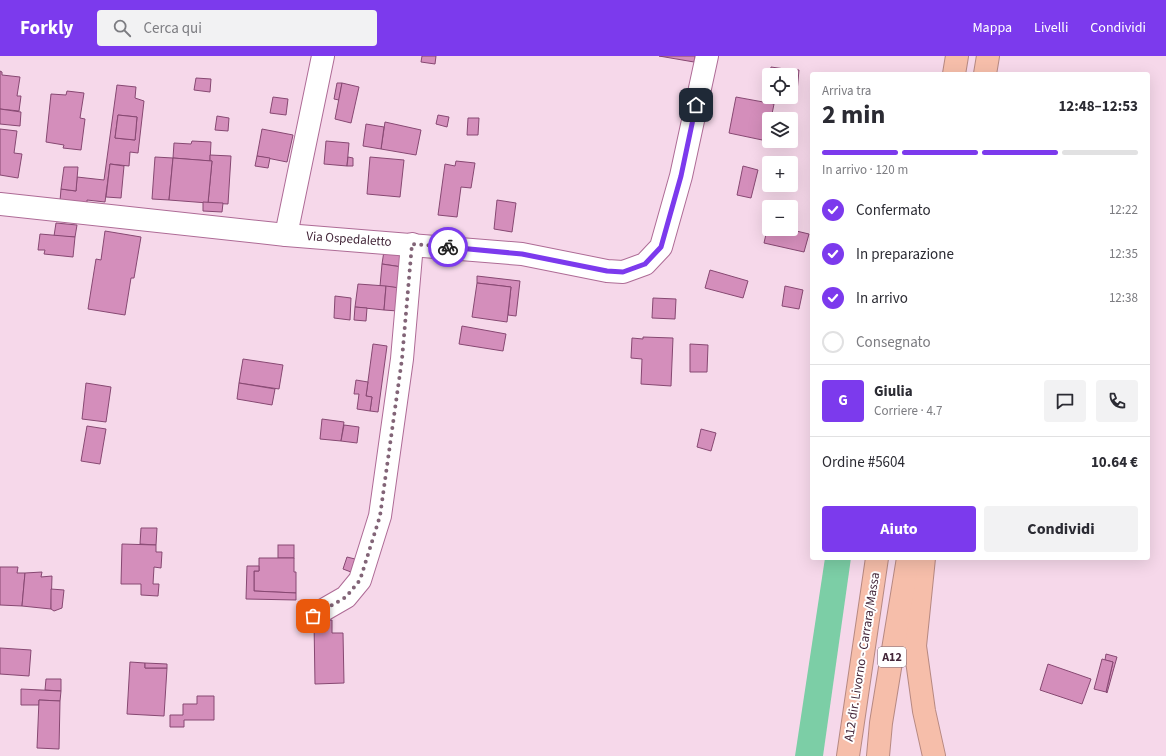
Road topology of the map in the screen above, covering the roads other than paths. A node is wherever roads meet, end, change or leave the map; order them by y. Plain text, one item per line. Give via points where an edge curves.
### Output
1 (323, 56) edge
2 (707, 56) edge
3 (957, 56) edge
4 (988, 56) edge
5 (954, 72) edge
6 (985, 72) edge
7 (0, 204) edge
8 (286, 235) junction
9 (412, 244) junction
10 (877, 560) edge
11 (908, 560) edge
12 (924, 560) edge
13 (313, 616) dead end
14 (848, 756) edge
15 (878, 756) edge
16 (934, 756) edge

1 - 8 street
2 - 9 street, Via Ospedaletto via 681,176 661,247 645,264 623,272 607,271 522,254
3 - 5 highway
4 - 6 highway
7 - 8 street, Via Ospedaletto
8 - 9 street, Via Ospedaletto
9 - 13 street via 402,359 380,516 360,580 346,597
10 - 14 highway, A12 dir. Livorno - Carrara/Massa / A12
11 - 15 highway, A12
12 - 16 highway via 915,646 924,711

